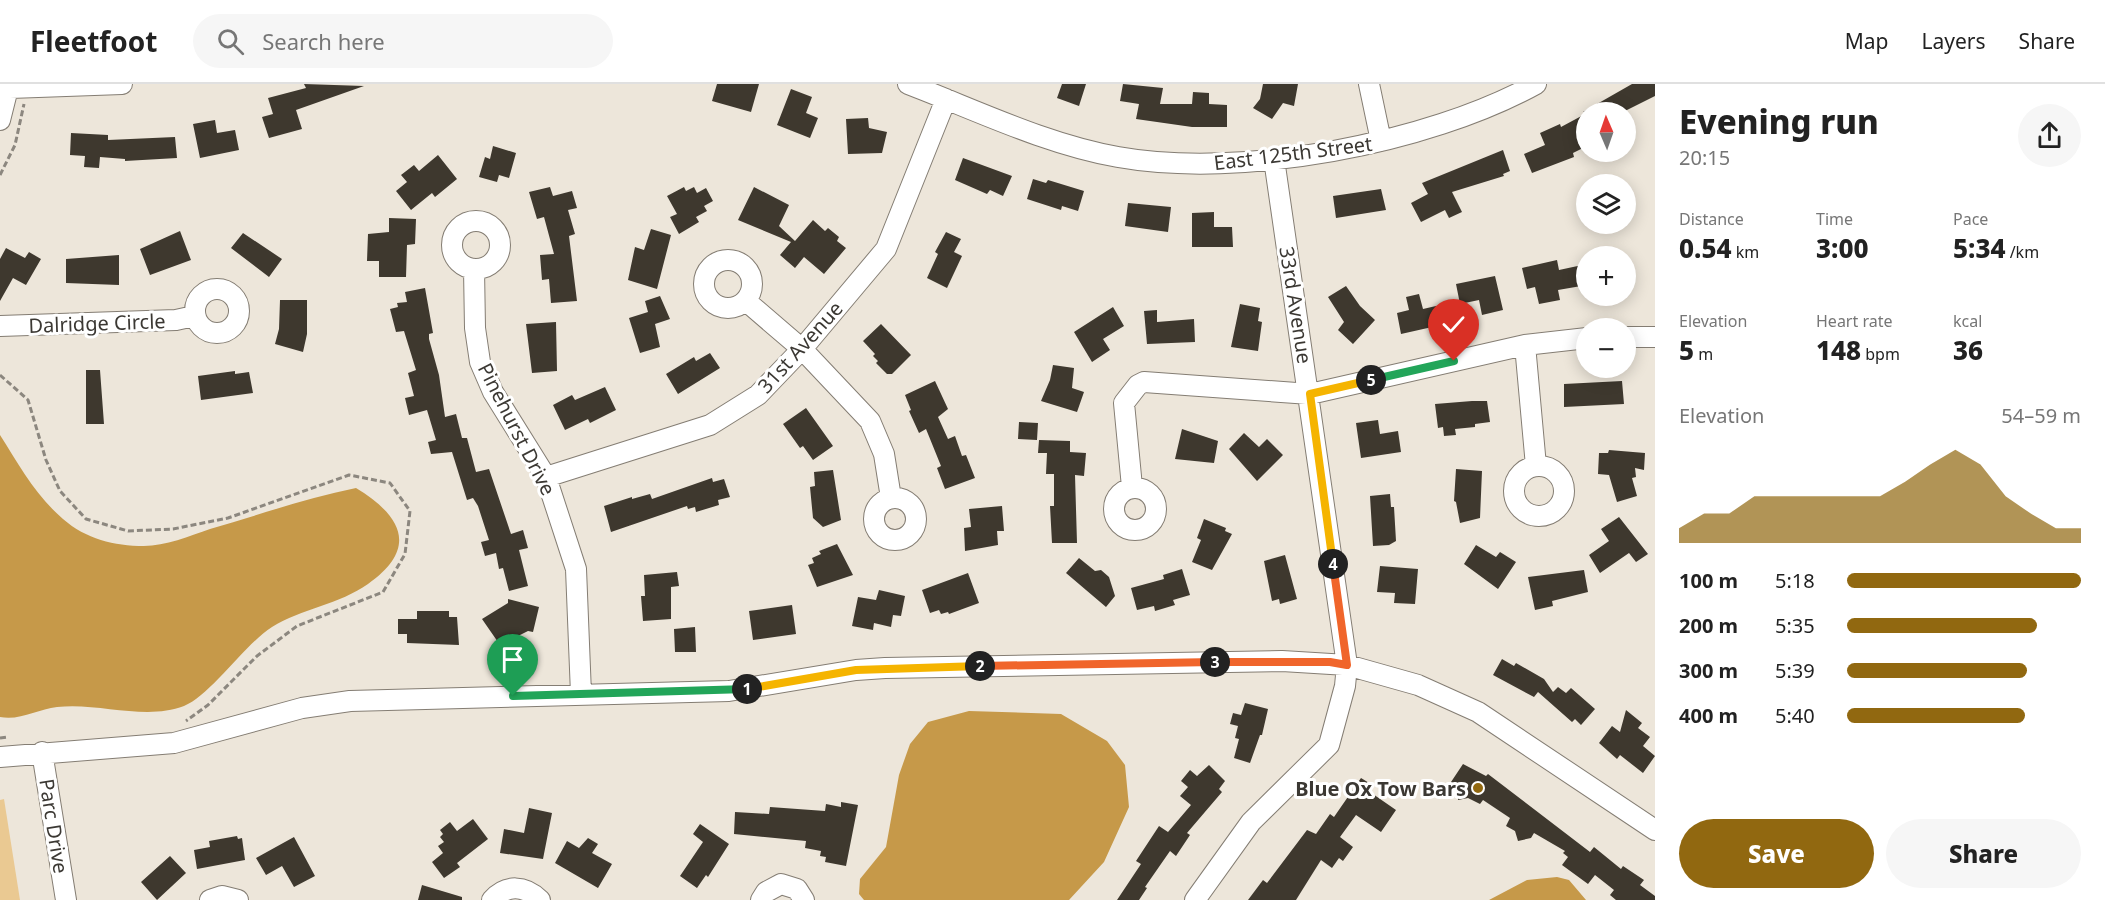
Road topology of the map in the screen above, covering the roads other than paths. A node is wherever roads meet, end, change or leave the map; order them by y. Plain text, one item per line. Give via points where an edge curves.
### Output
1 (122, 84) edge
2 (908, 84) edge
3 (1369, 84) edge
4 (1536, 84) edge
5 (14, 86) edge
6 (946, 99) junction
7 (0, 120) edge
8 (1381, 141) junction
9 (1274, 159) junction
10 (474, 269) dead end
11 (746, 301) dead end
12 (195, 316) dead end
13 (0, 326) edge
14 (1636, 337) edge
15 (1655, 337) edge
16 (1576, 339) edge
17 (1525, 345) junction
18 (802, 349) junction
19 (1310, 394) junction
20 (1536, 466) dead end
21 (546, 477) junction
22 (1132, 487) dead end
23 (891, 498) dead end
24 (1347, 665) junction
25 (581, 694) junction
26 (42, 752) junction
27 (0, 757) edge
28 (1655, 830) edge
29 (66, 900) edge
30 (210, 900) edge
31 (238, 900) edge
32 (492, 900) edge
33 (540, 900) edge
34 (761, 900) edge
35 (804, 900) edge
36 (1195, 900) edge

1 - 5 street
2 - 6 street, East 125th Street
3 - 8 street
4 - 8 street, East 125th Street via 1500,104
5 - 7 street
6 - 9 street, East 125th Street via 1055,141 1118,157 1197,165
6 - 18 street, 31st Avenue via 886,249
8 - 9 street, East 125th Street
9 - 19 street, 33rd Avenue
10 - 21 street, Pinehurst Drive via 480,362 493,392
11 - 18 street
12 - 13 street, Dalridge Circle via 176,320
14 - 15 street
16 - 17 street
17 - 19 street
17 - 20 street
18 - 21 street, 31st Avenue via 758,395 710,425
18 - 23 street via 870,421 884,454
19 - 22 street via 1144,382 1124,403
19 - 24 street, 33rd Avenue
21 - 25 street, Pinehurst Drive via 576,569
24 - 25 street via 1282,661 885,668 738,690
24 - 28 street via 1418,685 1478,712
24 - 36 street, 33rd Avenue via 1329,745 1251,822
25 - 26 street via 350,700 302,708 174,744
26 - 27 street
26 - 29 street, Parc Drive
30 - 31 street via 222,896
32 - 33 street via 504,890 522,888
34 - 35 street via 766,892 781,884 797,889

